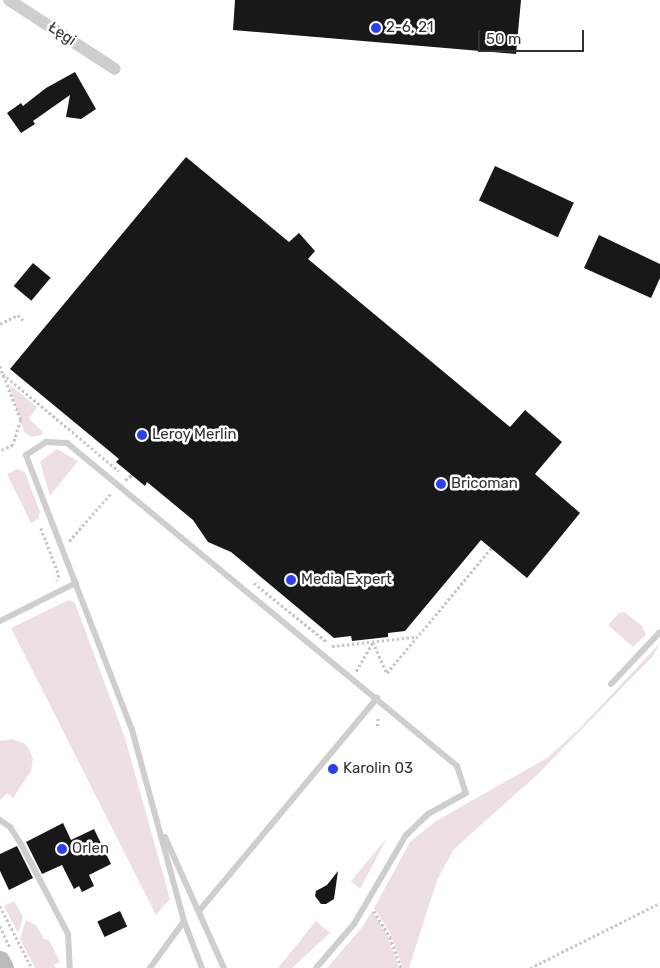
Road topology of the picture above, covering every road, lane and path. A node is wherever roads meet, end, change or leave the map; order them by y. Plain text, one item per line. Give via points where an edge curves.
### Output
1 (9, 0) edge
2 (115, 69) dead end
3 (24, 321) dead end
4 (0, 324) edge
5 (0, 366) edge
6 (3, 374) junction
7 (0, 451) edge
8 (135, 484) dead end
9 (114, 490) dead end
10 (40, 528) dead end
11 (44, 534) junction
12 (58, 538) junction
13 (491, 548) dead end
14 (252, 581) dead end
15 (76, 583) junction
16 (48, 585) dead end
17 (0, 621) edge
18 (660, 632) edge
19 (415, 636) junction
20 (328, 642) dead end
21 (373, 642) junction
22 (332, 646) dead end
23 (350, 677) junction
24 (611, 684) dead end
25 (376, 698) junction
26 (378, 717) dead end
27 (377, 726) dead end
28 (0, 820) edge
29 (157, 820) junction
30 (366, 903) junction
31 (660, 903) edge
32 (0, 906) edge
33 (199, 911) junction
34 (184, 921) junction
35 (0, 960) edge
36 (316, 967) edge
37 (4, 968) edge
38 (32, 968) edge
39 (70, 968) edge
40 (150, 968) edge
41 (202, 968) edge
42 (224, 968) edge
43 (401, 968) edge
44 (530, 968) edge

1 - 2 street, Łęgi
3 - 4 path via 18,315
5 - 6 path
6 - 7 path via 21,420 13,445
6 - 8 path
9 - 12 path via 69,541
10 - 11 path
11 - 12 path
11 - 16 path via 59,575
12 - 15 lane
12 - 23 lane via 26,455 46,442 67,443
13 - 19 path
14 - 20 path
15 - 17 lane
15 - 29 lane via 132,730
18 - 24 lane
19 - 21 path
19 - 21 path via 387,673
21 - 22 path
21 - 23 path
23 - 25 lane
25 - 30 lane via 454,761 466,793 428,814 406,834
25 - 33 lane
26 - 27 path
28 - 39 lane via 10,827 21,844 68,934
29 - 33 lane
29 - 34 lane
30 - 36 lane via 354,924
30 - 43 path via 390,937
31 - 44 path
32 - 38 path
33 - 42 lane
34 - 40 lane
34 - 41 lane
35 - 37 main road

